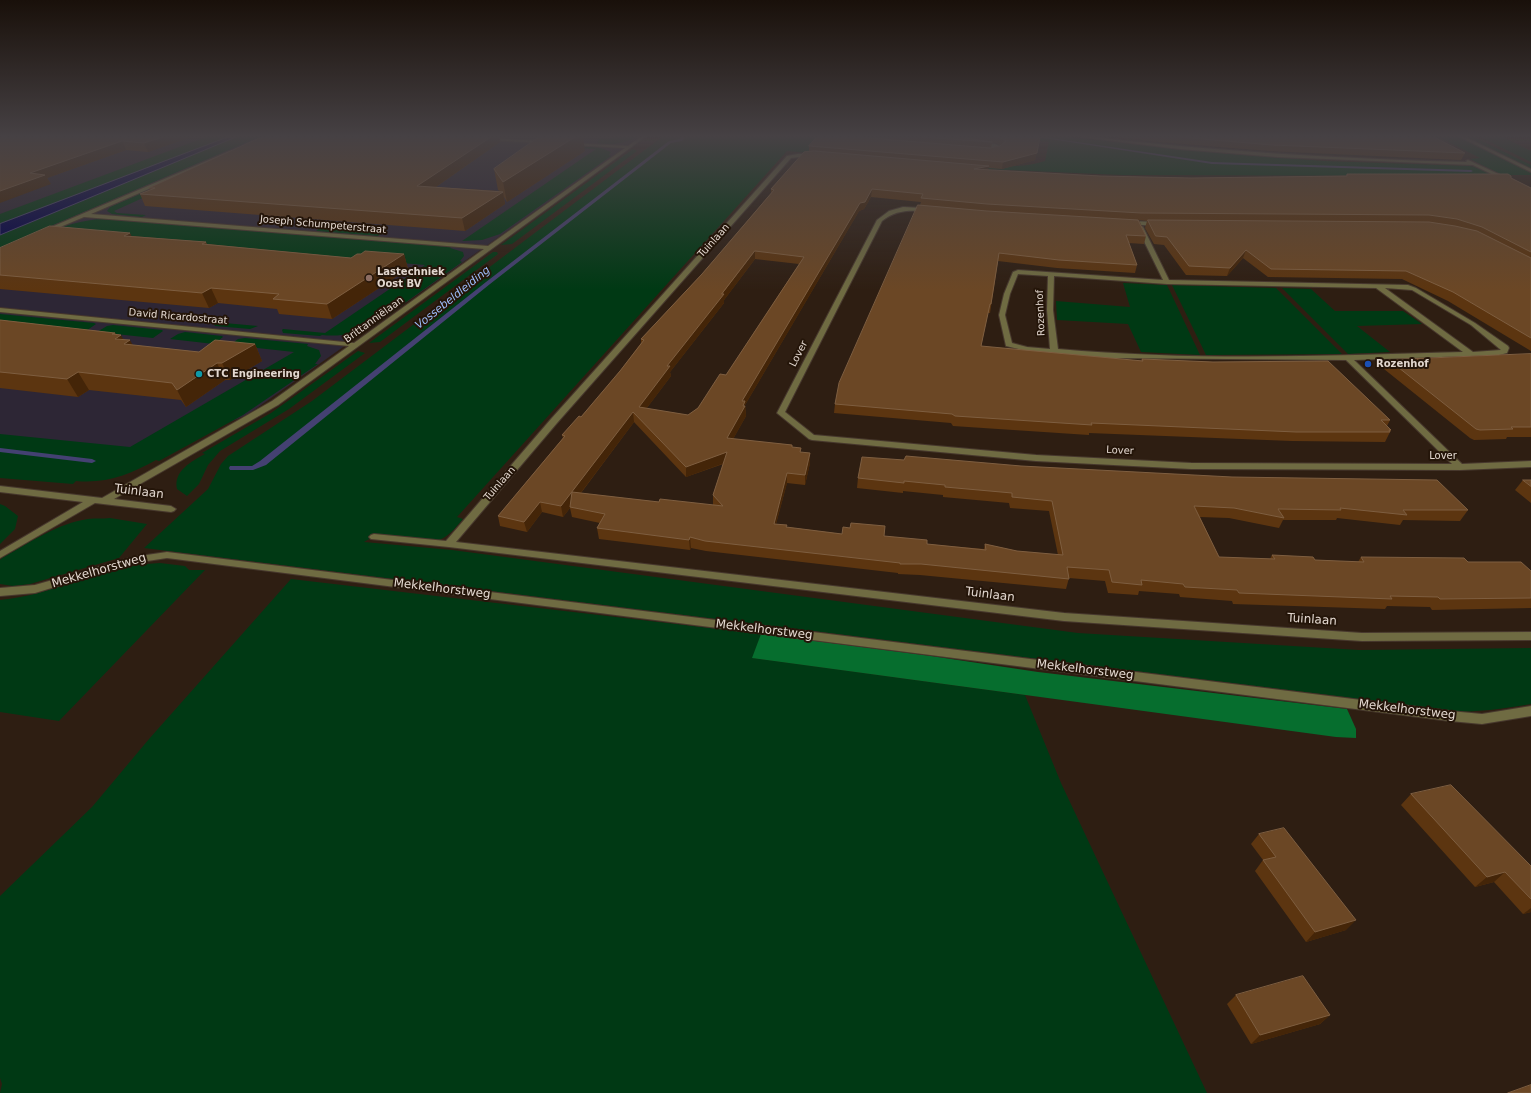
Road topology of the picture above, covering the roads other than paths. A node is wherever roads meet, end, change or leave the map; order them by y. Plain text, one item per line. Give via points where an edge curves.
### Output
1 (145, 188) edge
2 (573, 188) edge
3 (761, 188) edge
4 (941, 211) edge
5 (83, 215) junction
6 (1115, 223) edge
7 (1139, 224) junction
8 (1169, 224) edge
9 (34, 236) edge
10 (490, 248) junction
11 (1051, 274) junction
12 (1167, 282) junction
13 (1377, 286) junction
14 (0, 310) edge
15 (355, 345) junction
16 (1054, 352) junction
17 (1471, 354) junction
18 (1348, 358) junction
19 (1531, 464) edge
20 (1460, 467) junction
21 (0, 490) edge
22 (92, 500) junction
23 (104, 502) junction
24 (170, 509) dead end
25 (374, 537) dead end
26 (449, 544) junction
27 (0, 555) edge
28 (0, 592) edge
29 (1531, 636) edge
30 (1531, 711) edge

1 - 5 street
2 - 10 street, Brittanniëlaan
3 - 26 street, Tuinlaan via 549,427
4 - 20 street, Lover via 912,208 888,212 880,220 781,413 812,437 1029,458 1191,466
5 - 9 street
5 - 10 street, Joseph Schumpeterstraat
6 - 7 street
7 - 8 street
7 - 12 street
10 - 15 street, Brittanniëlaan
11 - 12 street, Rozenhof
11 - 16 street, Rozenhof via 1050,310
11 - 16 street, Rozenhof via 1015,273 1002,315 1009,344
12 - 13 street, Rozenhof
13 - 17 street
13 - 17 street, Rozenhof via 1414,289 1472,324 1505,348 1499,353
14 - 15 street, David Ricardostraat
15 - 23 street, Brittanniëlaan via 252,417
16 - 18 street, Rozenhof via 1205,358
17 - 18 street, Rozenhof
18 - 20 street
19 - 20 street, Lover
21 - 22 street, Tuinlaan
22 - 23 street, Tuinlaan
22 - 27 street
23 - 24 street, Tuinlaan
25 - 26 street, Tuinlaan
26 - 29 street, Tuinlaan via 1064,617 1362,637
28 - 30 street, Mekkelhorstweg via 35,589 133,560 167,555 1450,716 1482,719

